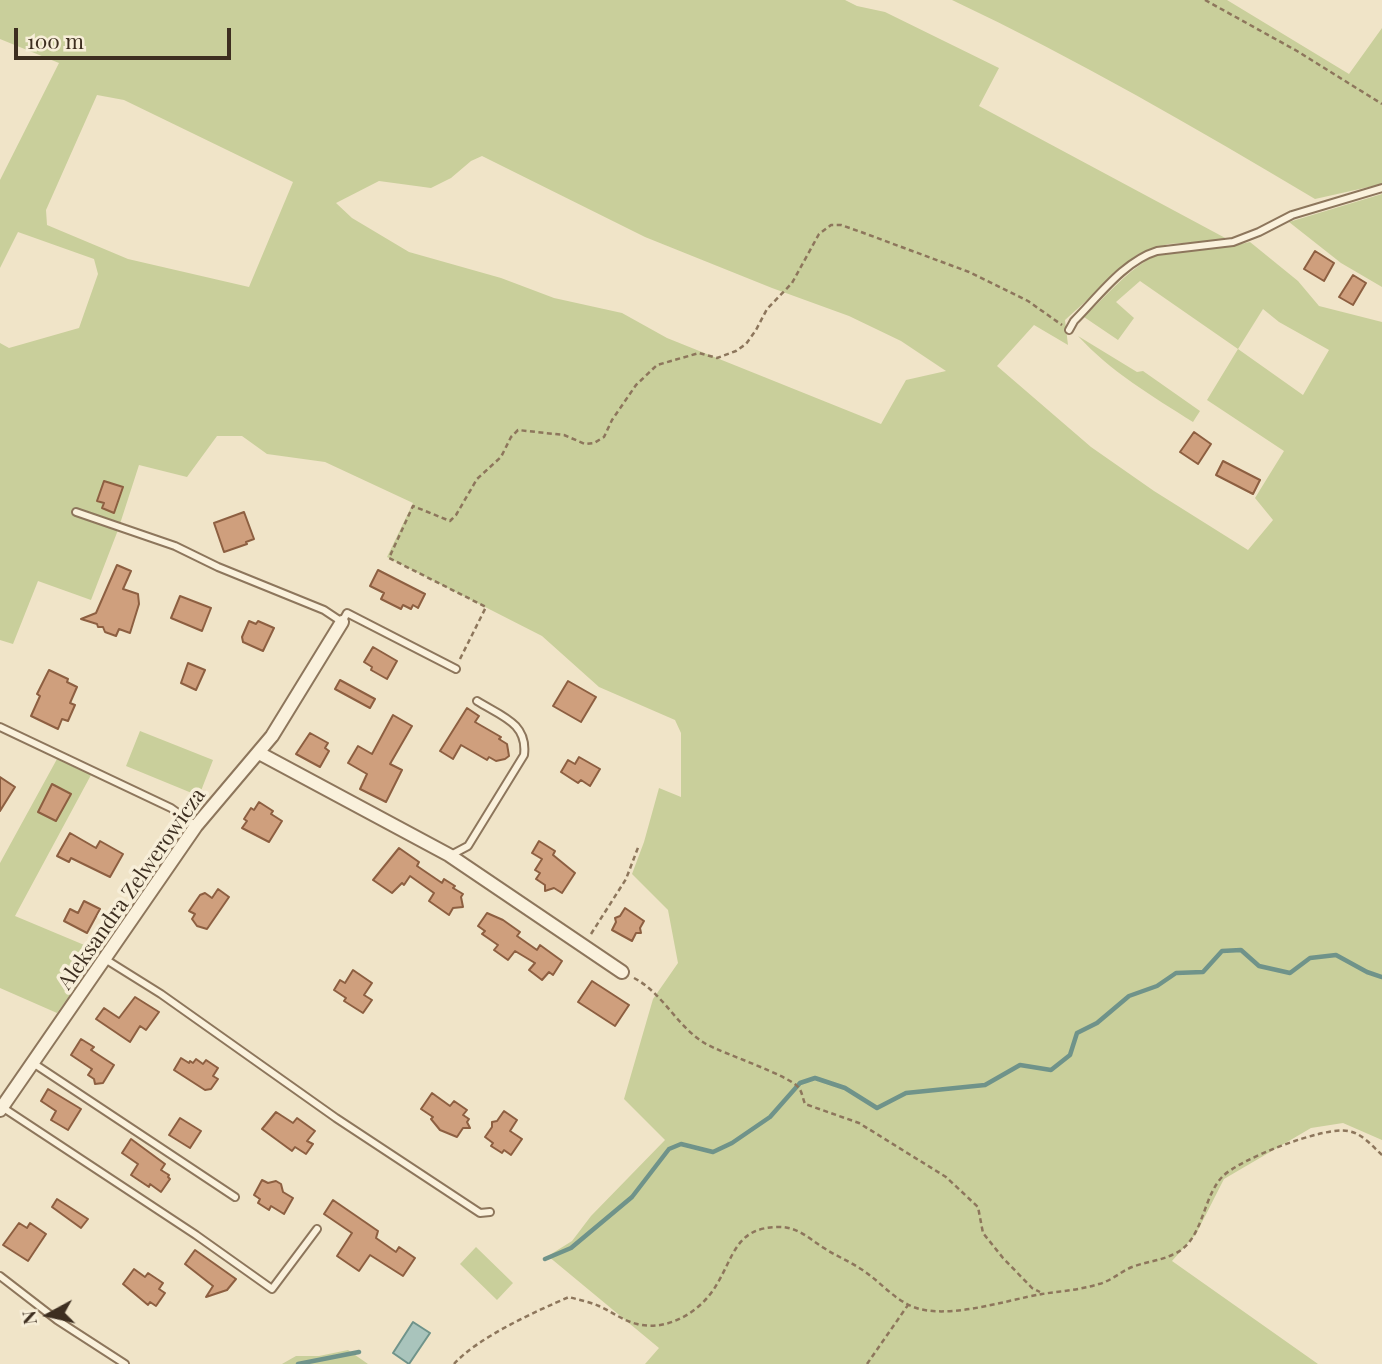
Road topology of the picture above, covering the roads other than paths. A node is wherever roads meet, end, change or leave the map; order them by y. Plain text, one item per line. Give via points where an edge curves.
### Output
1 (1382, 188) edge
2 (1069, 330) road end
3 (76, 512) dead end
4 (342, 622) junction
5 (456, 669) road end
6 (477, 701) dead end
7 (0, 727) edge
8 (259, 753) junction
9 (196, 826) junction
10 (449, 855) junction
11 (105, 959) junction
12 (622, 972) road end
13 (33, 1063) junction
14 (1, 1108) edge
15 (235, 1197) dead end
16 (490, 1212) dead end
17 (317, 1228) dead end
18 (0, 1276) edge
19 (125, 1364) edge

1 - 2 lane via 1292,215 1233,242 1146,254
3 - 4 lane via 174,546 324,610
4 - 5 lane via 347,613
4 - 8 street, Aleksandra Zelwerowicza
6 - 10 lane via 520,728 526,741 524,755 468,846
7 - 9 lane via 171,808
8 - 9 street, Aleksandra Zelwerowicza
8 - 10 street
9 - 11 street, Aleksandra Zelwerowicza
10 - 12 street
11 - 13 street, Aleksandra Zelwerowicza
11 - 16 lane via 480,1213
13 - 14 street, Aleksandra Zelwerowicza
13 - 15 lane
14 - 17 lane via 272,1289
18 - 19 lane

